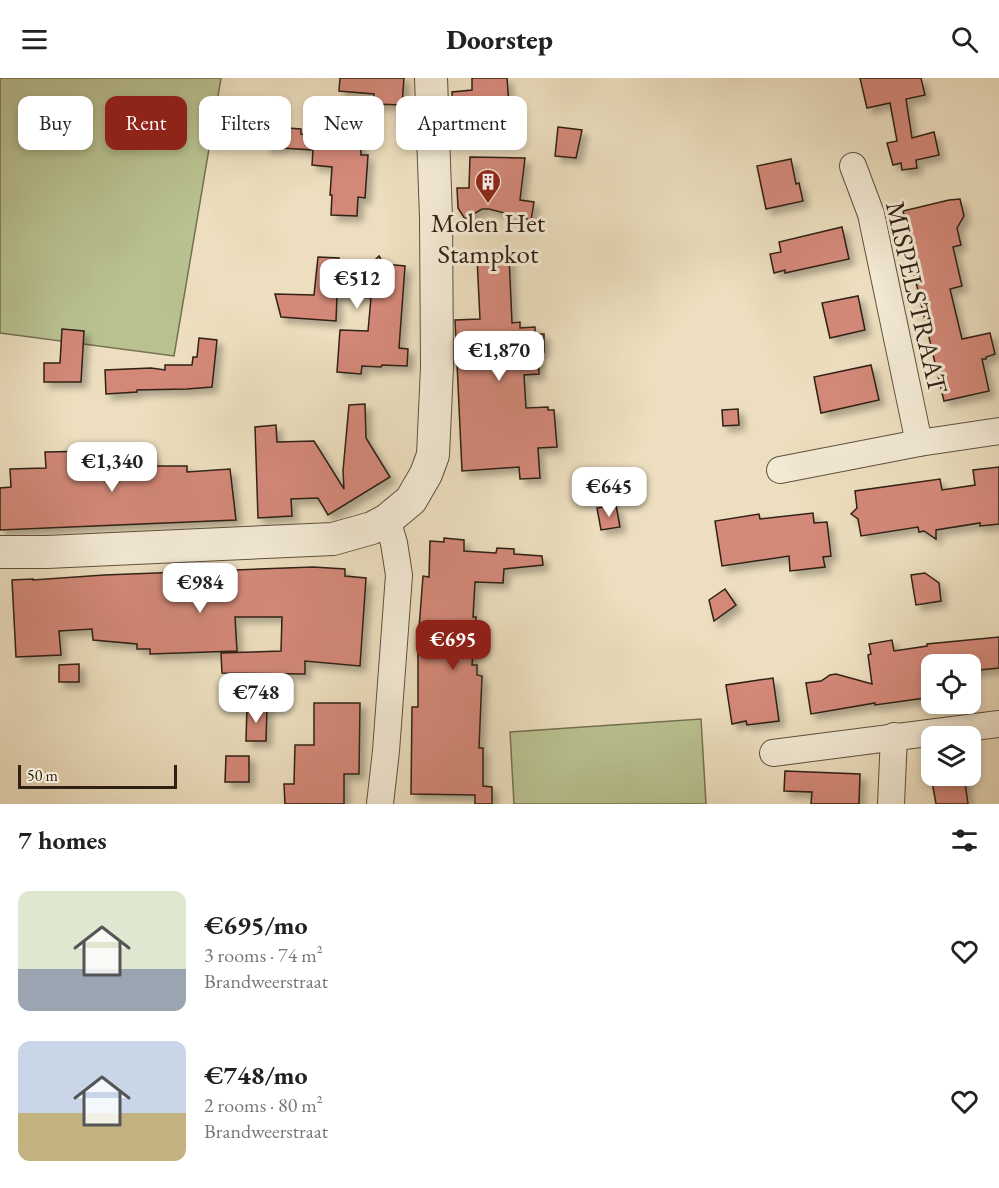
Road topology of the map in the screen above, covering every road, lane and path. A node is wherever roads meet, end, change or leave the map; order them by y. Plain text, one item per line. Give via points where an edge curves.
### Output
1 (431, 78) edge
2 (853, 166) dead end
3 (999, 431) edge
4 (919, 443) junction
5 (780, 470) dead end
6 (387, 520) junction
7 (0, 552) edge
8 (999, 724) edge
9 (894, 736) junction
10 (773, 753) dead end
11 (380, 804) edge
12 (891, 804) edge

1 - 6 street via 437,367 433,454 411,500
2 - 4 street, MISPELSTRAAT via 871,214
3 - 4 street
4 - 5 street
6 - 7 street via 333,539
6 - 11 street via 399,575
8 - 9 street
9 - 10 street
9 - 12 street

